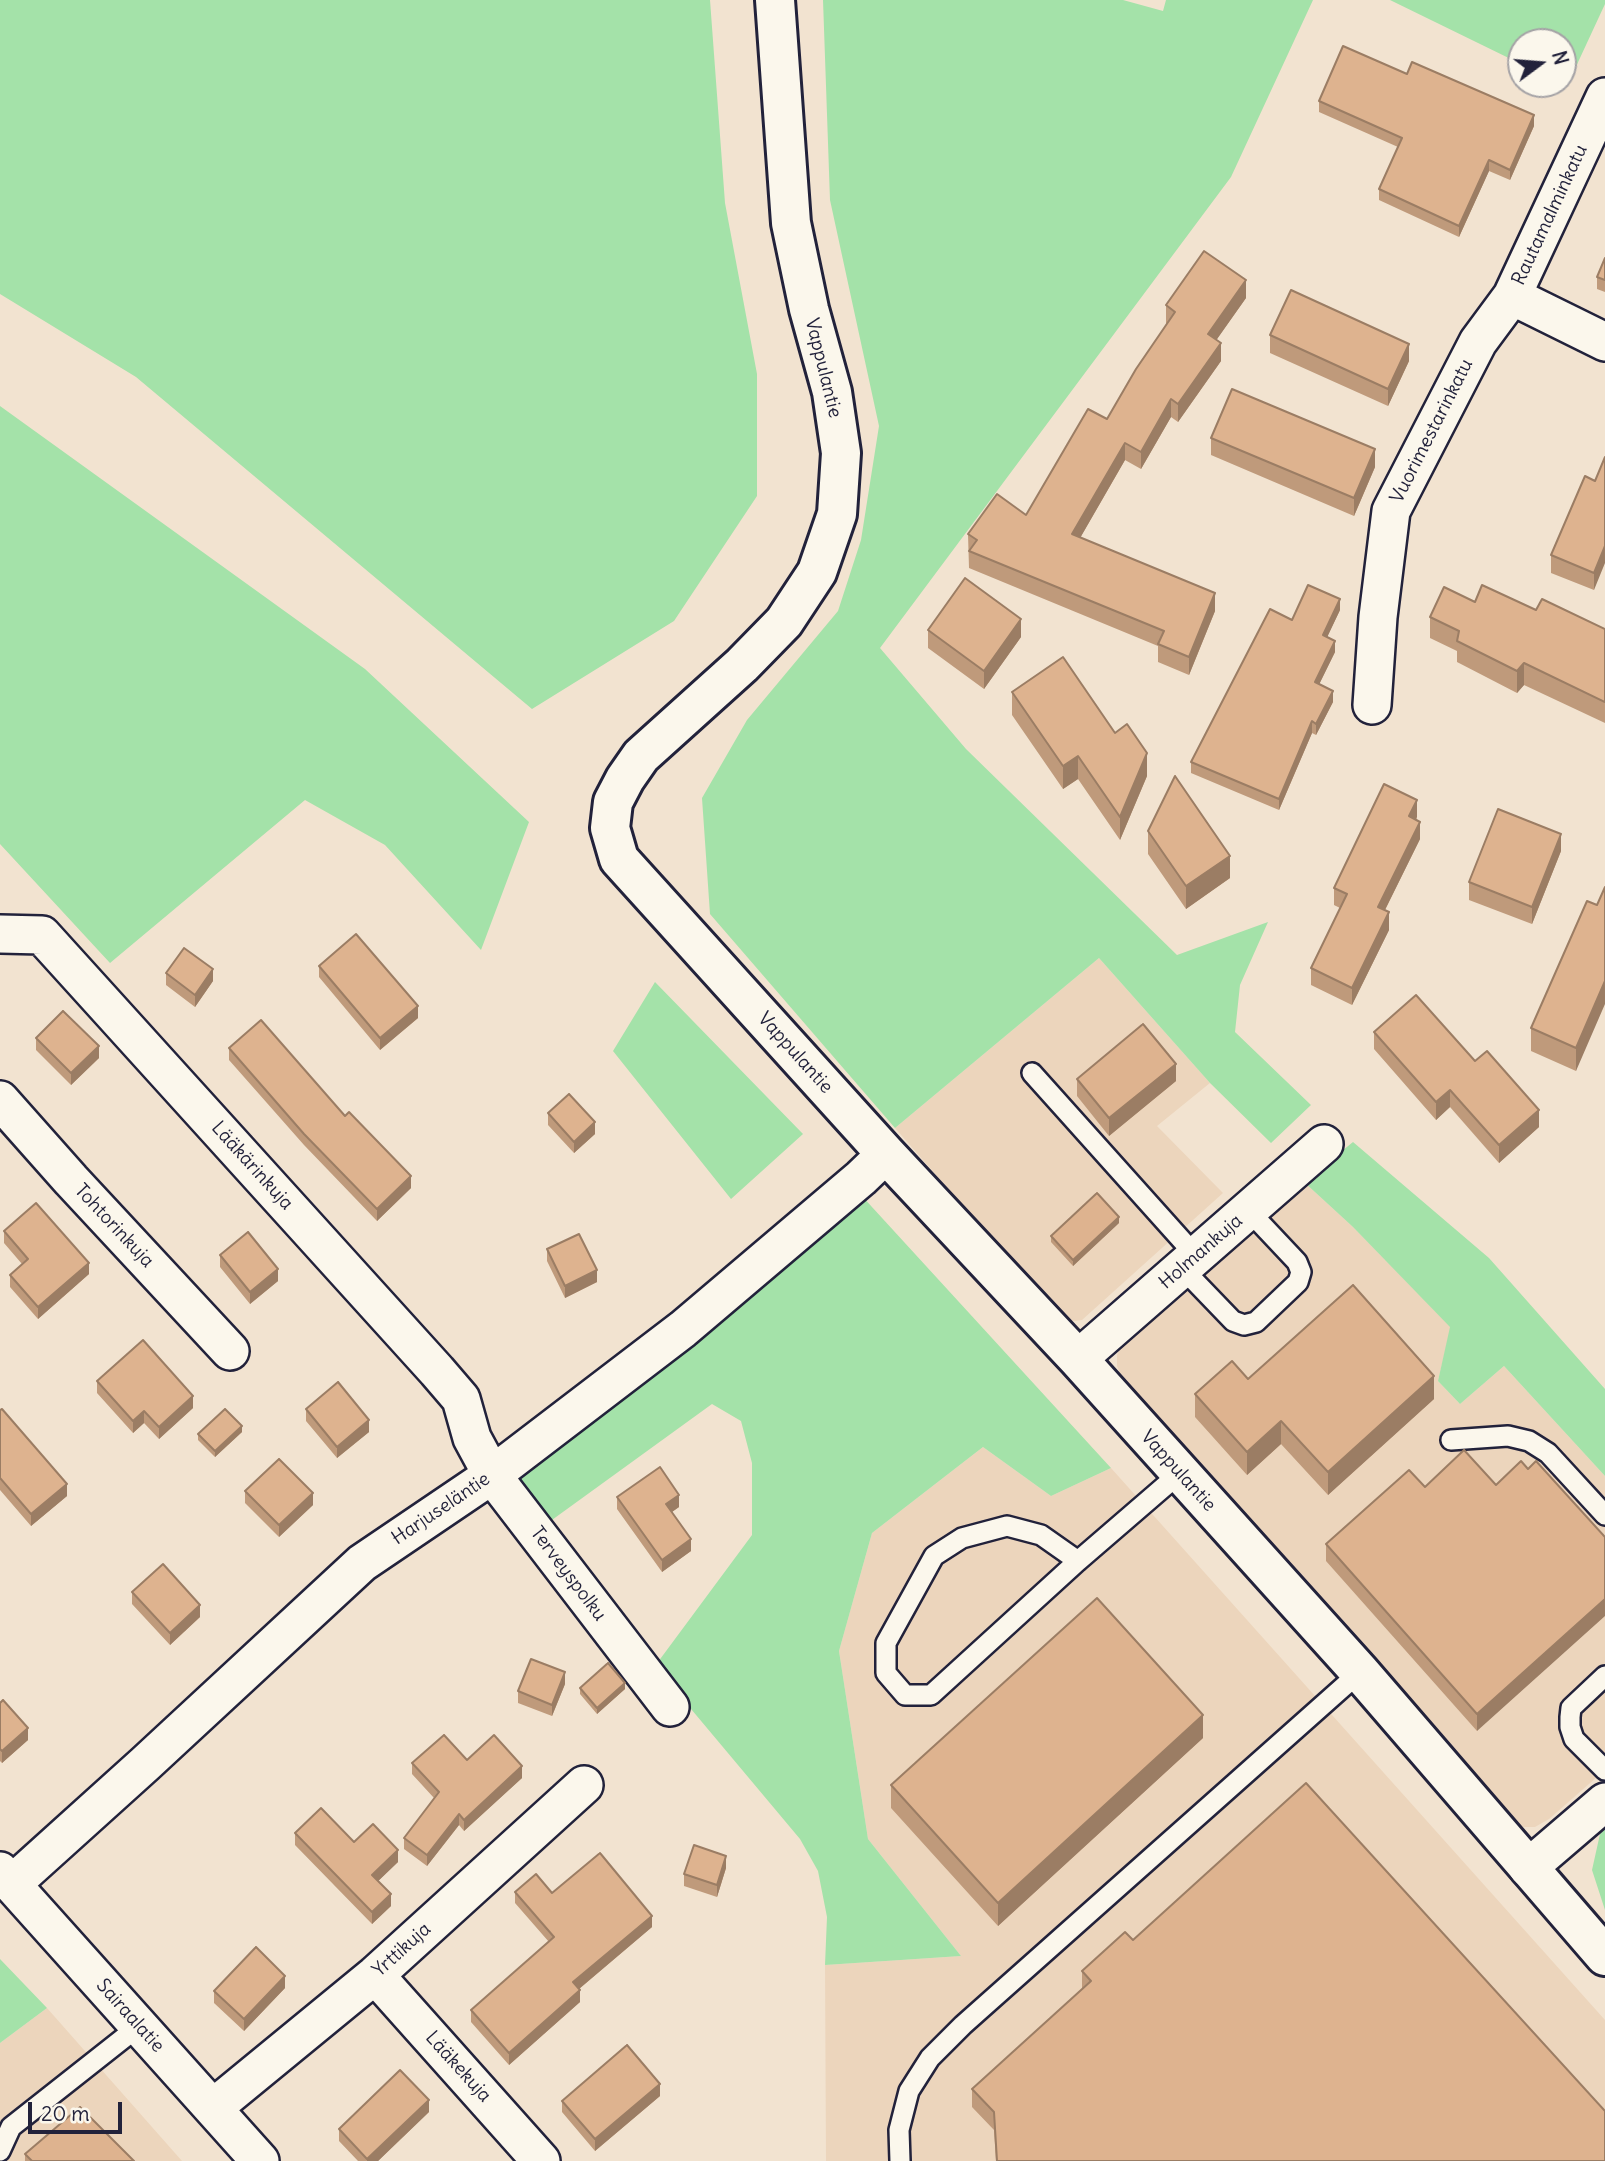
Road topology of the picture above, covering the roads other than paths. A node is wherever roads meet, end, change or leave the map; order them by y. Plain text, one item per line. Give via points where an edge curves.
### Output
1 (775, 0) edge
2 (1605, 97) edge
3 (1513, 296) junction
4 (1605, 342) edge
5 (1372, 705) dead end
6 (0, 934) edge
7 (1031, 1073) dead end
8 (0, 1100) edge
9 (1324, 1144) dead end
10 (886, 1154) junction
11 (1249, 1210) junction
12 (1189, 1262) junction
13 (230, 1351) dead end
14 (1078, 1359) junction
15 (472, 1438) joint
16 (1451, 1440) dead end
17 (1180, 1473) junction
18 (492, 1475) junction
19 (1605, 1515) edge
20 (1079, 1561) junction
21 (1360, 1672) junction
22 (1605, 1676) edge
23 (670, 1707) dead end
24 (1605, 1770) edge
25 (584, 1785) dead end
26 (1605, 1802) edge
27 (1528, 1868) junction
28 (6, 1877) edge
29 (1605, 1956) edge
30 (375, 1975) junction
31 (139, 2026) junction
32 (213, 2108) junction
33 (0, 2151) edge
34 (260, 2161) edge
35 (541, 2161) edge
36 (900, 2161) edge

1 - 10 street, Vappulantie via 790,223 832,391 841,453 837,514 817,572 784,622 641,756 613,802 610,828 619,859
2 - 3 street, Rautamalminkatu
3 - 4 street
3 - 5 street, Vuorimestarinkatu via 1478,342 1391,511
6 - 15 street, Lääkärinkuja via 42,935 461,1399
7 - 12 lane
8 - 13 street, Tohtorinkuja
9 - 11 street, Holmankuja
10 - 14 street, Vappulantie
10 - 18 street, Harjuseläntie via 683,1329
11 - 12 street, Holmankuja
11 - 12 lane via 1301,1272 1298,1283 1256,1322 1244,1325 1233,1321
12 - 14 street, Holmankuja
14 - 17 street, Vappulantie
15 - 18 street, Terveyspolku
16 - 19 lane via 1508,1436 1529,1441 1548,1453
17 - 20 lane
17 - 21 street, Vappulantie
18 - 23 street, Terveyspolku
18 - 28 street, Harjuseläntie via 362,1563 145,1764
20 - 20 lane via 931,1695 905,1695 886,1673 886,1643 934,1556 962,1538 1007,1526 1041,1535
21 - 27 street, Vappulantie
21 - 36 lane via 930,2058 909,2091 900,2130
22 - 24 lane via 1571,1708 1570,1717 1574,1739
25 - 30 street, Yrttikuja
26 - 27 street
27 - 29 street, Vappulantie
28 - 31 street, Sairaalatie
30 - 32 street, Yrttikuja
30 - 35 street, Lääkekuja
31 - 32 street, Sairaalatie
31 - 33 lane via 11,2127
32 - 34 street, Sairaalatie

